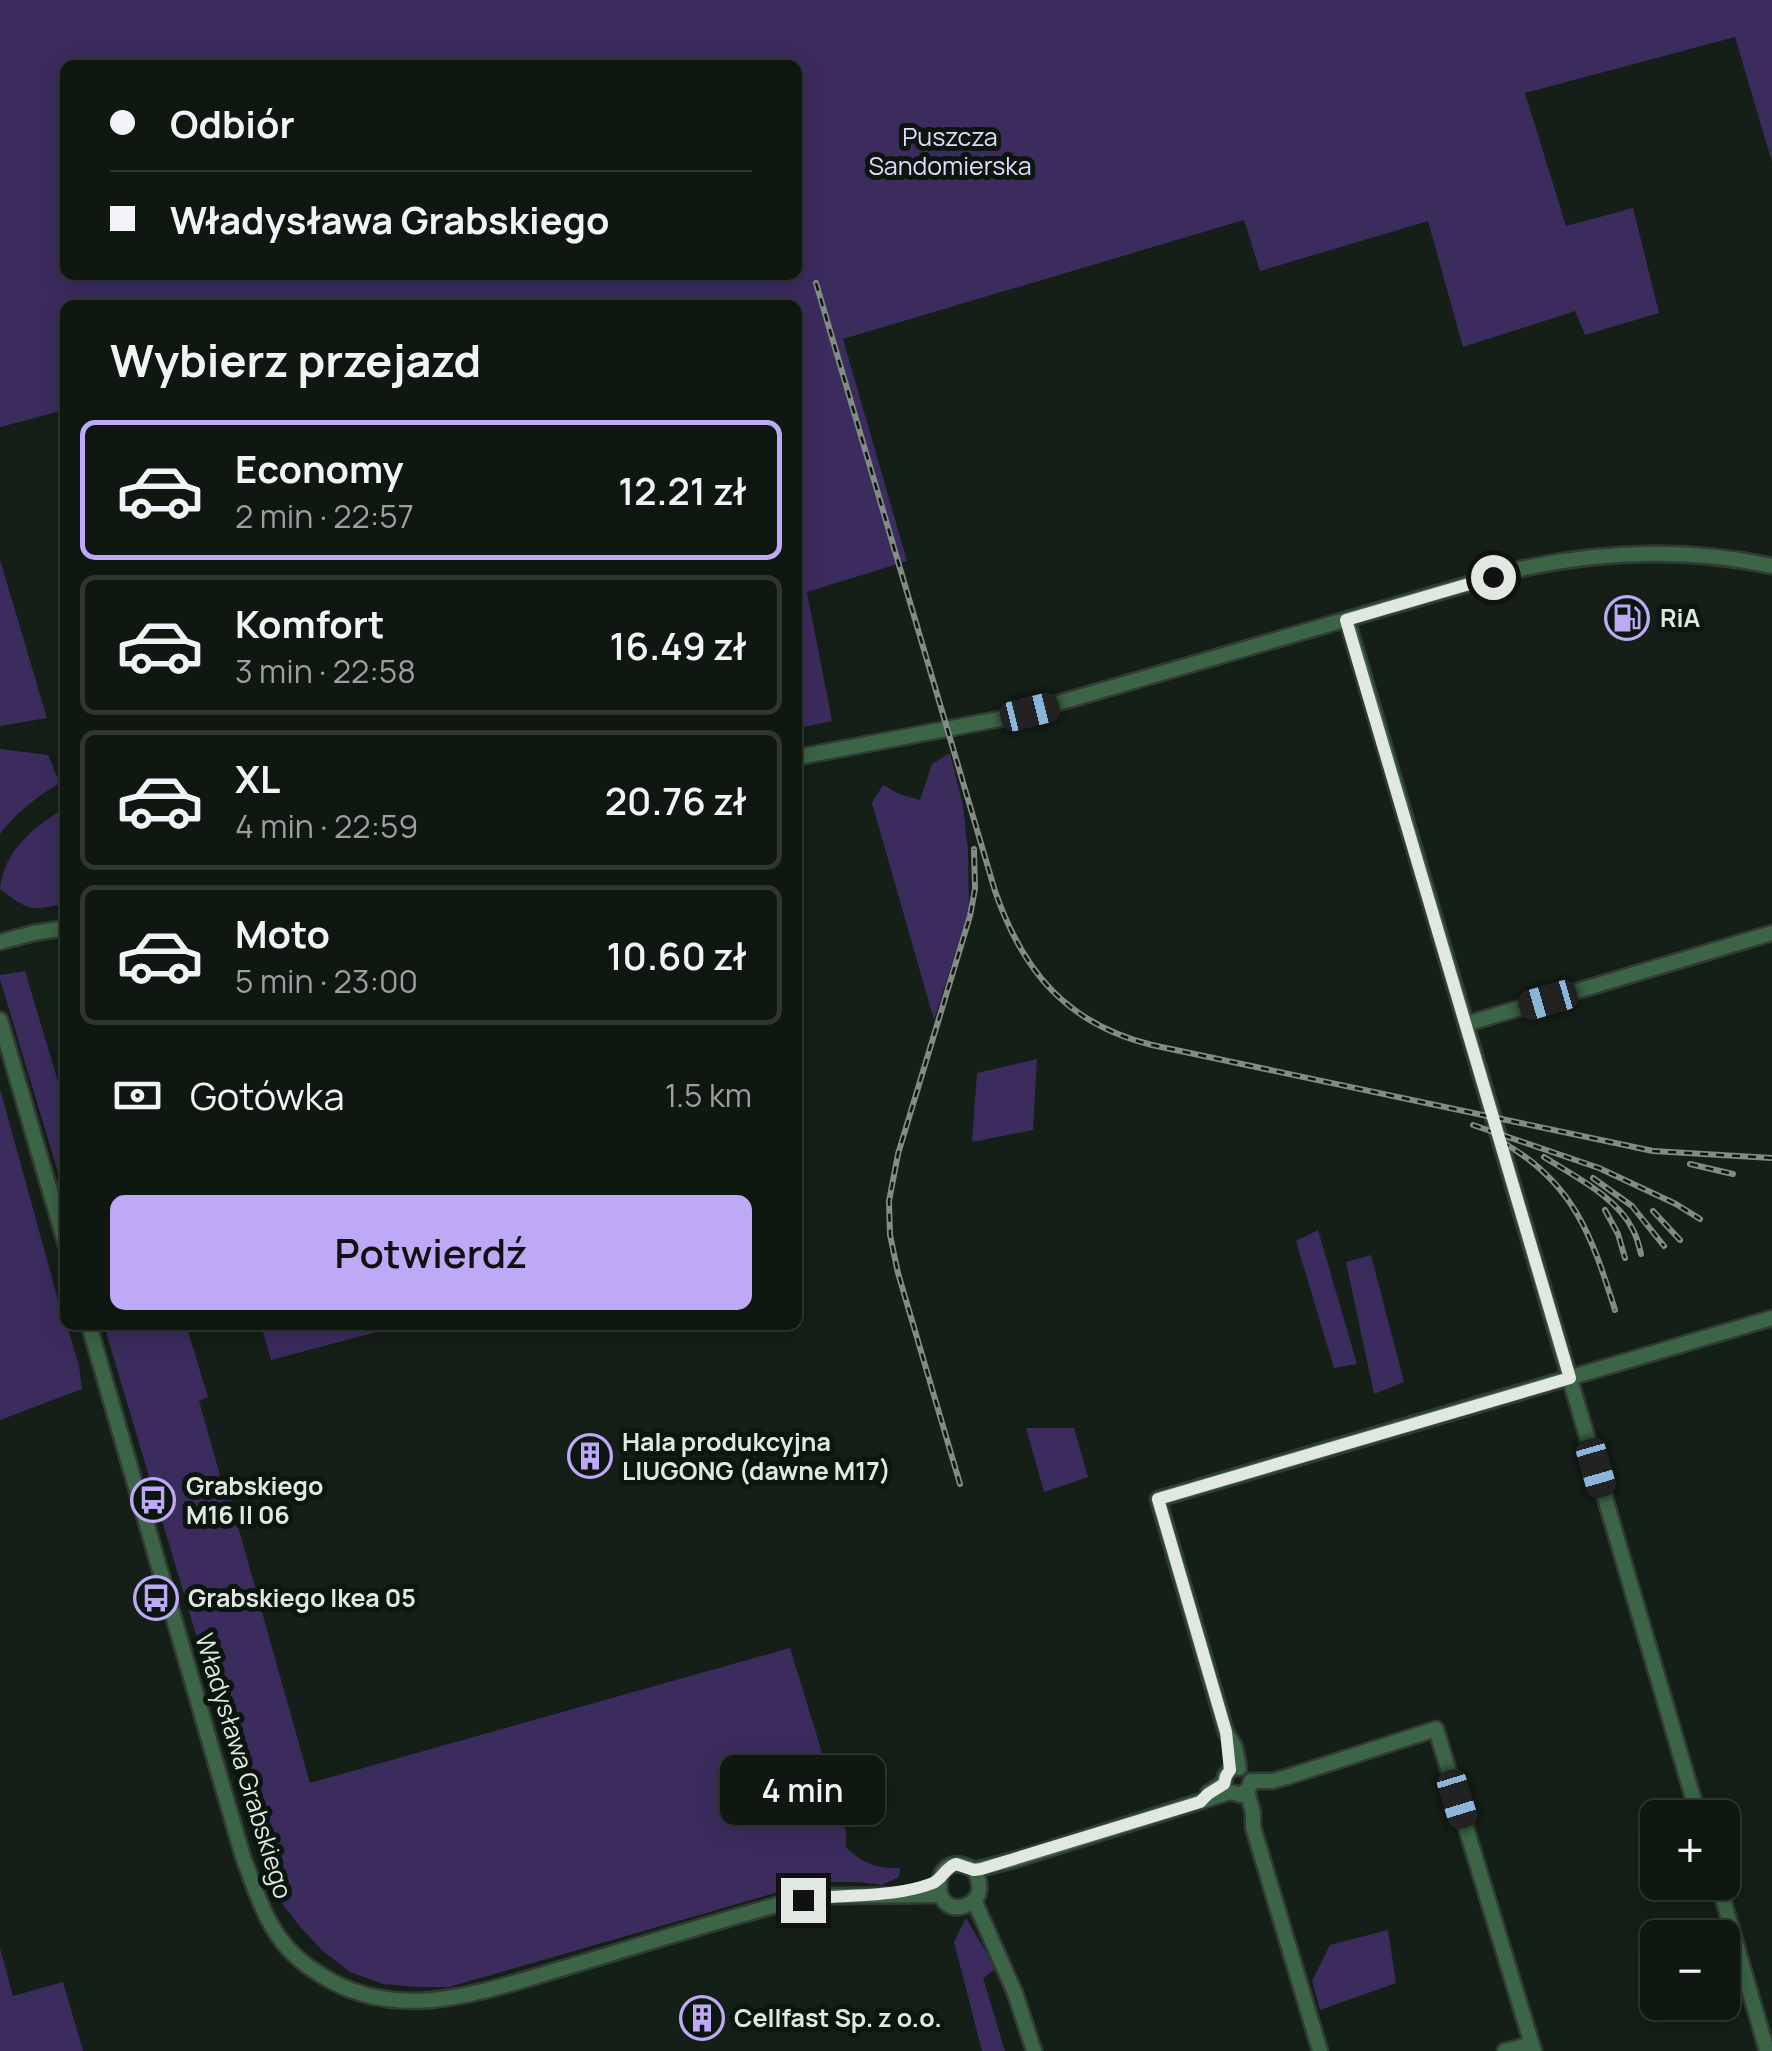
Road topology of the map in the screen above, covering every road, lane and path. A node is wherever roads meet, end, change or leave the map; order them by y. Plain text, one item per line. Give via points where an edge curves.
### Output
1 (1772, 566) edge
2 (1346, 620) junction
3 (802, 756) edge
4 (60, 929) edge
5 (0, 930) edge
6 (34, 932) junction
7 (1772, 934) edge
8 (0, 942) edge
9 (0, 1020) edge
10 (1466, 1024) junction
11 (60, 1225) edge
12 (1772, 1318) edge
13 (90, 1330) edge
14 (1570, 1378) junction
15 (1237, 1783) junction
16 (1694, 1800) edge
17 (977, 1877) junction
18 (940, 1888) junction
19 (1723, 1900) edge
20 (969, 1903) junction
21 (1532, 2048) edge
22 (1034, 2051) edge
23 (1320, 2051) edge
24 (1506, 2051) edge
25 (1767, 2051) edge

1 - 2 street via 1698,555 1586,557 1520,569
2 - 3 street via 1010,718
2 - 10 street
4 - 6 street
5 - 6 street
6 - 8 street
7 - 10 street
9 - 11 street
10 - 14 street
12 - 14 street
13 - 18 street, Władysława Grabskiego via 243,1857 263,1910 304,1964 358,1994 427,2002 486,1991 784,1903
14 - 15 street via 1158,1499
14 - 16 street
15 - 17 street via 1200,1802 1084,1833
15 - 21 street via 1287,1777 1436,1729
15 - 23 street via 1252,1813
17 - 18 street via 956,1864 944,1871
17 - 20 street via 978,1895
18 - 20 street via 950,1904
19 - 25 street
20 - 22 street via 1015,1993
21 - 24 street

